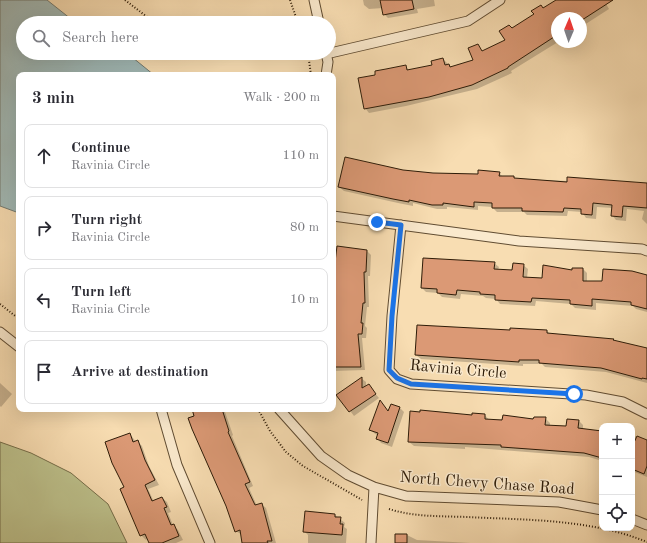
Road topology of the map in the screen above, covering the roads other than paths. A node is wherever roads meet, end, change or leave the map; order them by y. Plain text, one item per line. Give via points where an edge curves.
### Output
1 (314, 0) edge
2 (500, 0) edge
3 (317, 16) edge
4 (336, 52) edge
5 (328, 60) edge
6 (326, 72) edge
7 (336, 216) edge
8 (401, 225) junction
9 (647, 251) edge
10 (0, 332) edge
11 (16, 345) edge
12 (162, 412) edge
13 (282, 412) edge
14 (647, 414) edge
15 (374, 487) junction
16 (599, 509) edge
17 (635, 520) edge
18 (647, 525) edge
19 (210, 543) edge
20 (371, 543) edge

1 - 3 street
2 - 4 street via 468,21
5 - 6 street
7 - 8 street
8 - 9 street via 519,241
8 - 14 street, Ravinia Circle via 389,370 397,378 411,384 586,395 623,402
10 - 11 street
12 - 19 street via 177,464
13 - 15 street, North Chevy Chase Road via 321,456 348,475
15 - 16 street, North Chevy Chase Road via 406,496 559,502
15 - 20 street
17 - 18 street

